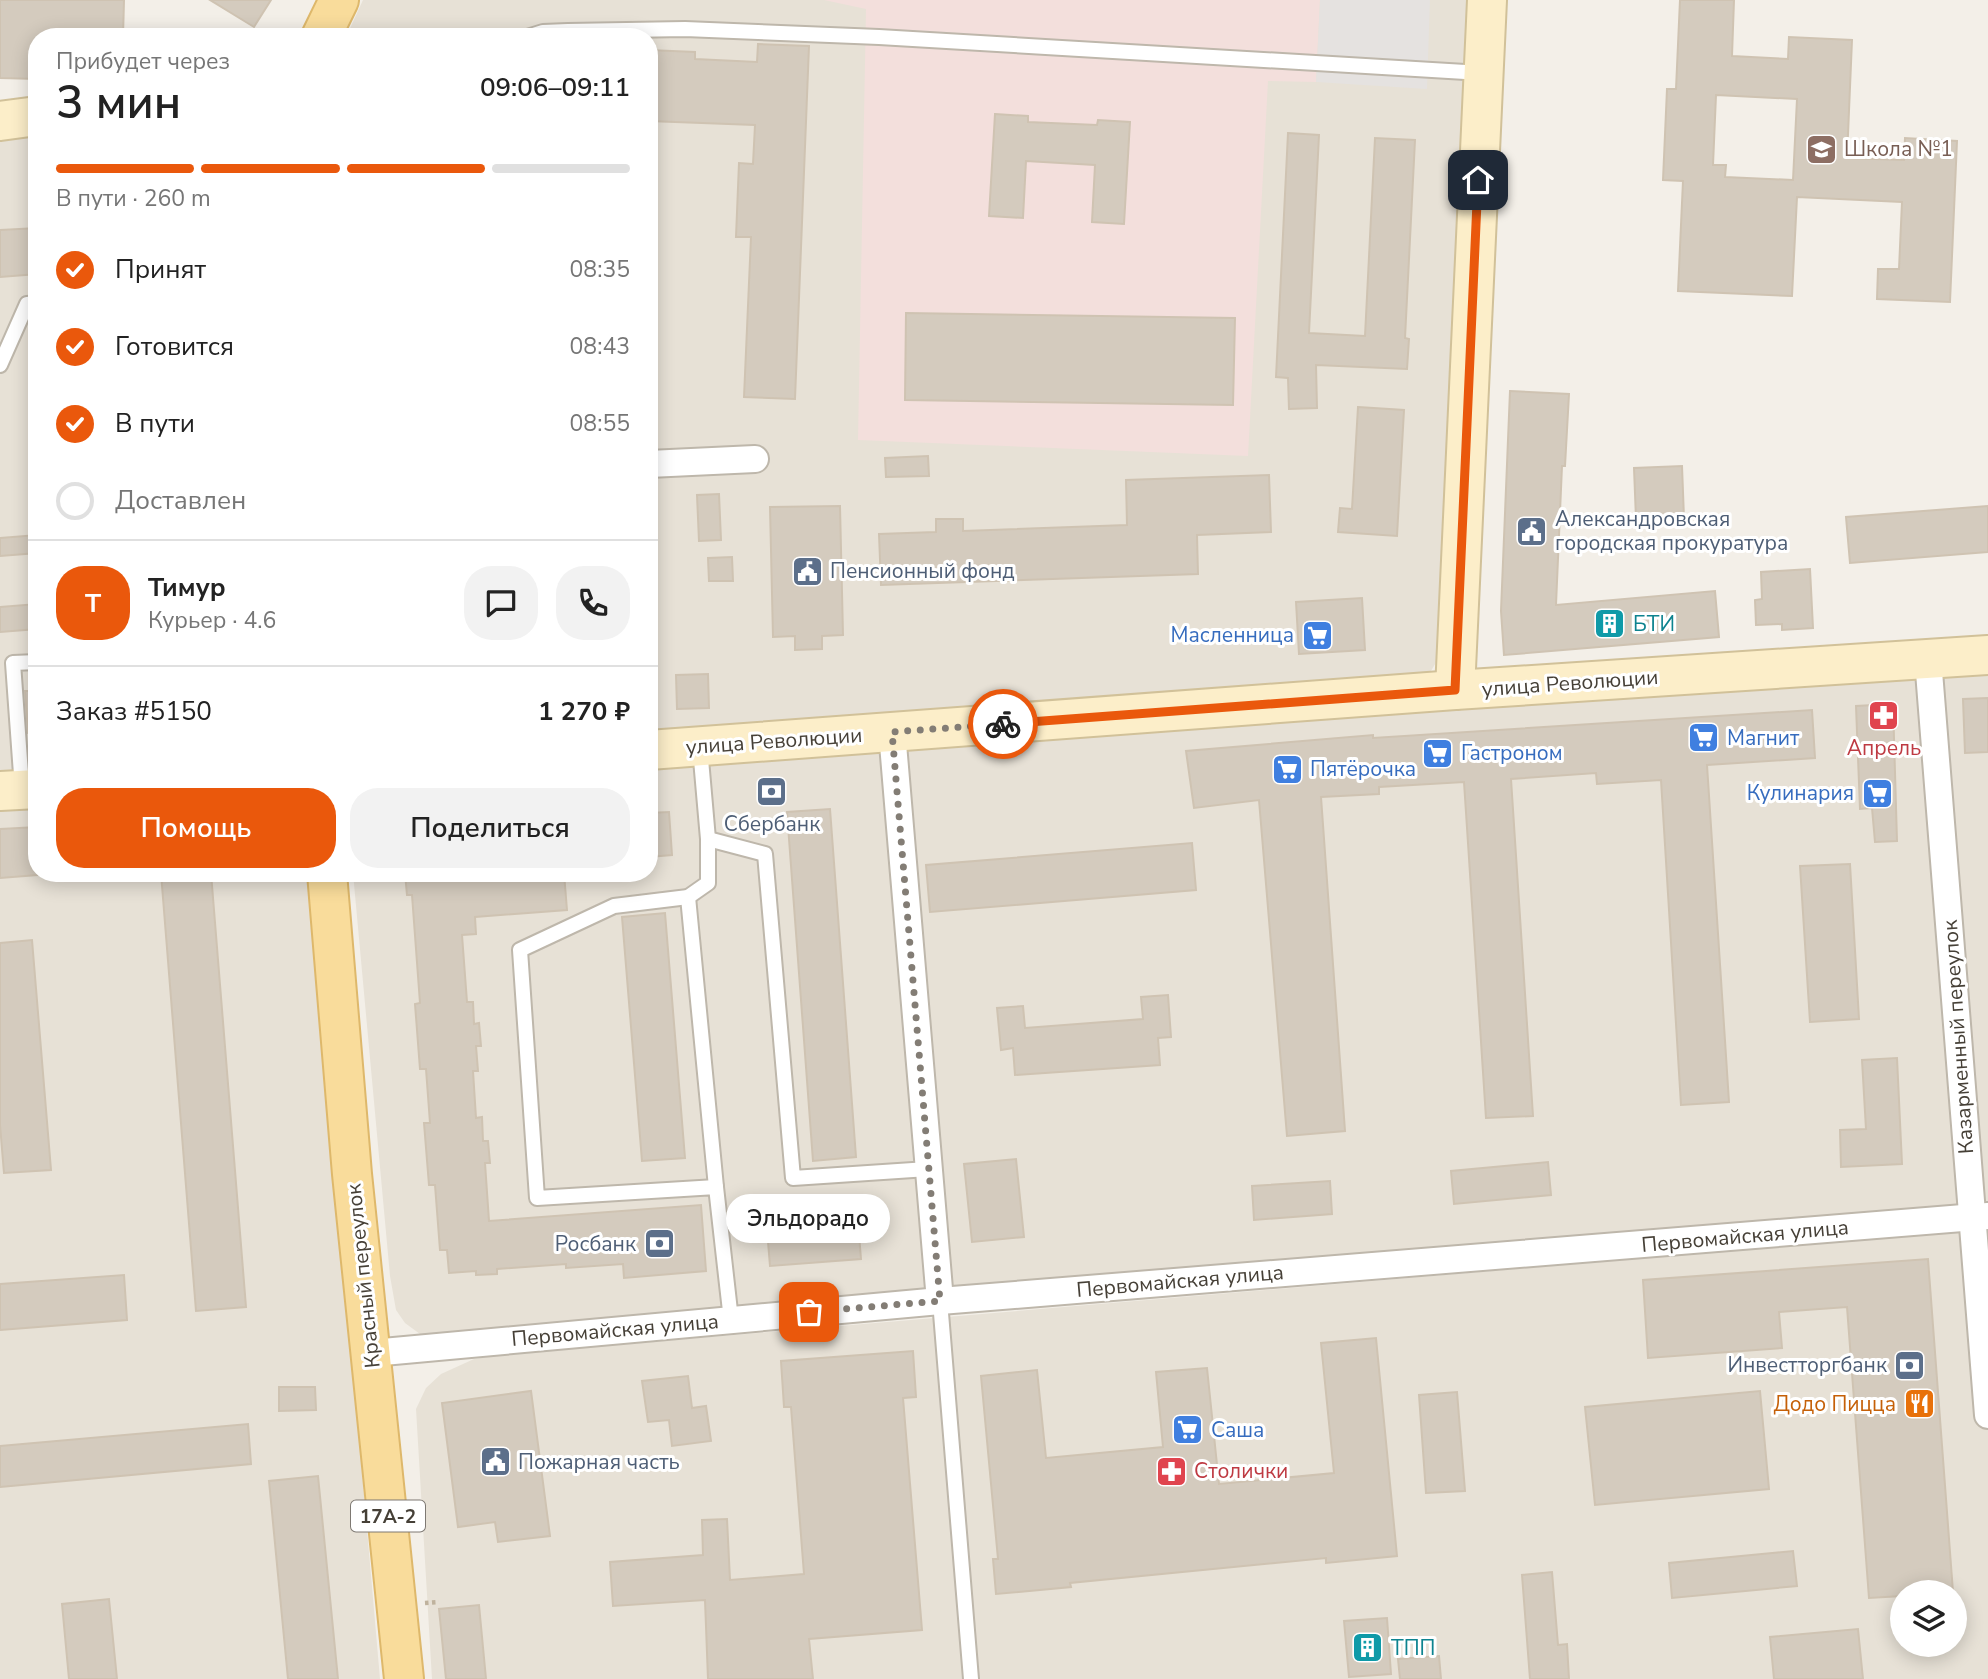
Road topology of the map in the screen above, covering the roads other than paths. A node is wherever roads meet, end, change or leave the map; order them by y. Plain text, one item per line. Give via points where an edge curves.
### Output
1 (339, 0) edge
2 (1487, 0) edge
3 (325, 28) edge
4 (658, 30) edge
5 (1483, 73) junction
6 (28, 117) edge
7 (0, 121) edge
8 (28, 304) edge
9 (0, 365) edge
10 (755, 459) dead end
11 (658, 464) edge
12 (1988, 655) edge
13 (1928, 659) junction
14 (28, 662) edge
15 (1455, 690) junction
16 (892, 732) junction
17 (700, 747) junction
18 (658, 749) edge
19 (20, 790) edge
20 (708, 839) junction
21 (328, 882) edge
22 (688, 897) junction
23 (928, 1169) junction
24 (716, 1187) junction
25 (1980, 1217) edge
26 (940, 1301) junction
27 (731, 1320) junction
28 (372, 1353) junction
29 (1988, 1415) edge
30 (404, 1679) edge
31 (971, 1679) edge

1 - 3 main road
2 - 5 main road
4 - 5 lane via 892,38
5 - 15 main road
6 - 7 main road
8 - 9 lane
10 - 11 street
12 - 13 main road, улица Революции
13 - 15 main road, улица Революции
13 - 25 street, Казарменный переулок
14 - 19 lane via 13,663
15 - 16 main road, улица Революции
16 - 17 main road, улица Революции
16 - 23 street
17 - 18 main road, улица Революции
17 - 20 lane
20 - 22 lane via 708,883
20 - 23 lane via 765,854 793,1178
21 - 28 main road, Красный переулок / 17А-2
22 - 24 lane
22 - 24 lane via 614,906 520,950 537,1198
23 - 26 street
24 - 27 lane
25 - 26 street, Первомайская улица
25 - 29 street, Казарменный переулок
26 - 27 street, Первомайская улица
26 - 31 lane
27 - 28 street, Первомайская улица
28 - 30 main road, Красный переулок / 17А-2

